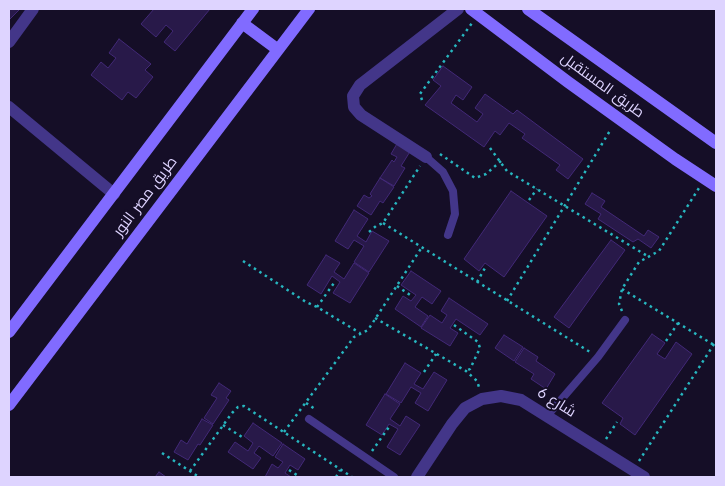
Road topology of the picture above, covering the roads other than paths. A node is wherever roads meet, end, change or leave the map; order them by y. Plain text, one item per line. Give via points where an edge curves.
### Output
1 (34, 9) edge
2 (254, 9) edge
3 (309, 9) edge
4 (458, 9) edge
5 (528, 9) edge
6 (475, 11) edge
7 (242, 23) junction
8 (9, 42) edge
9 (277, 49) junction
10 (9, 107) edge
11 (716, 143) edge
12 (426, 157) joint
13 (716, 186) edge
14 (114, 194) junction
15 (448, 235) dead end
16 (625, 320) road end
17 (9, 332) edge
18 (9, 405) edge
19 (546, 416) junction
20 (309, 419) dead end
21 (394, 477) edge
22 (417, 477) edge
23 (644, 477) edge

1 - 8 street
2 - 7 street, طريق مصر النور
3 - 9 street, طريق مصر النور
4 - 12 street via 360,85 353,96 354,107 362,114
5 - 11 street, طريق المستقبل
6 - 13 street, طريق المستقبل via 618,118
7 - 9 street
7 - 14 street, طريق مصر النور
9 - 18 street, طريق مصر النور
10 - 14 street
12 - 15 lane via 443,172 453,191 455,214
14 - 17 street, طريق مصر النور
16 - 19 lane via 598,357
19 - 22 street, شارع 6 via 520,400 501,396 482,398 465,408
19 - 23 street, شارع 6
20 - 21 lane

